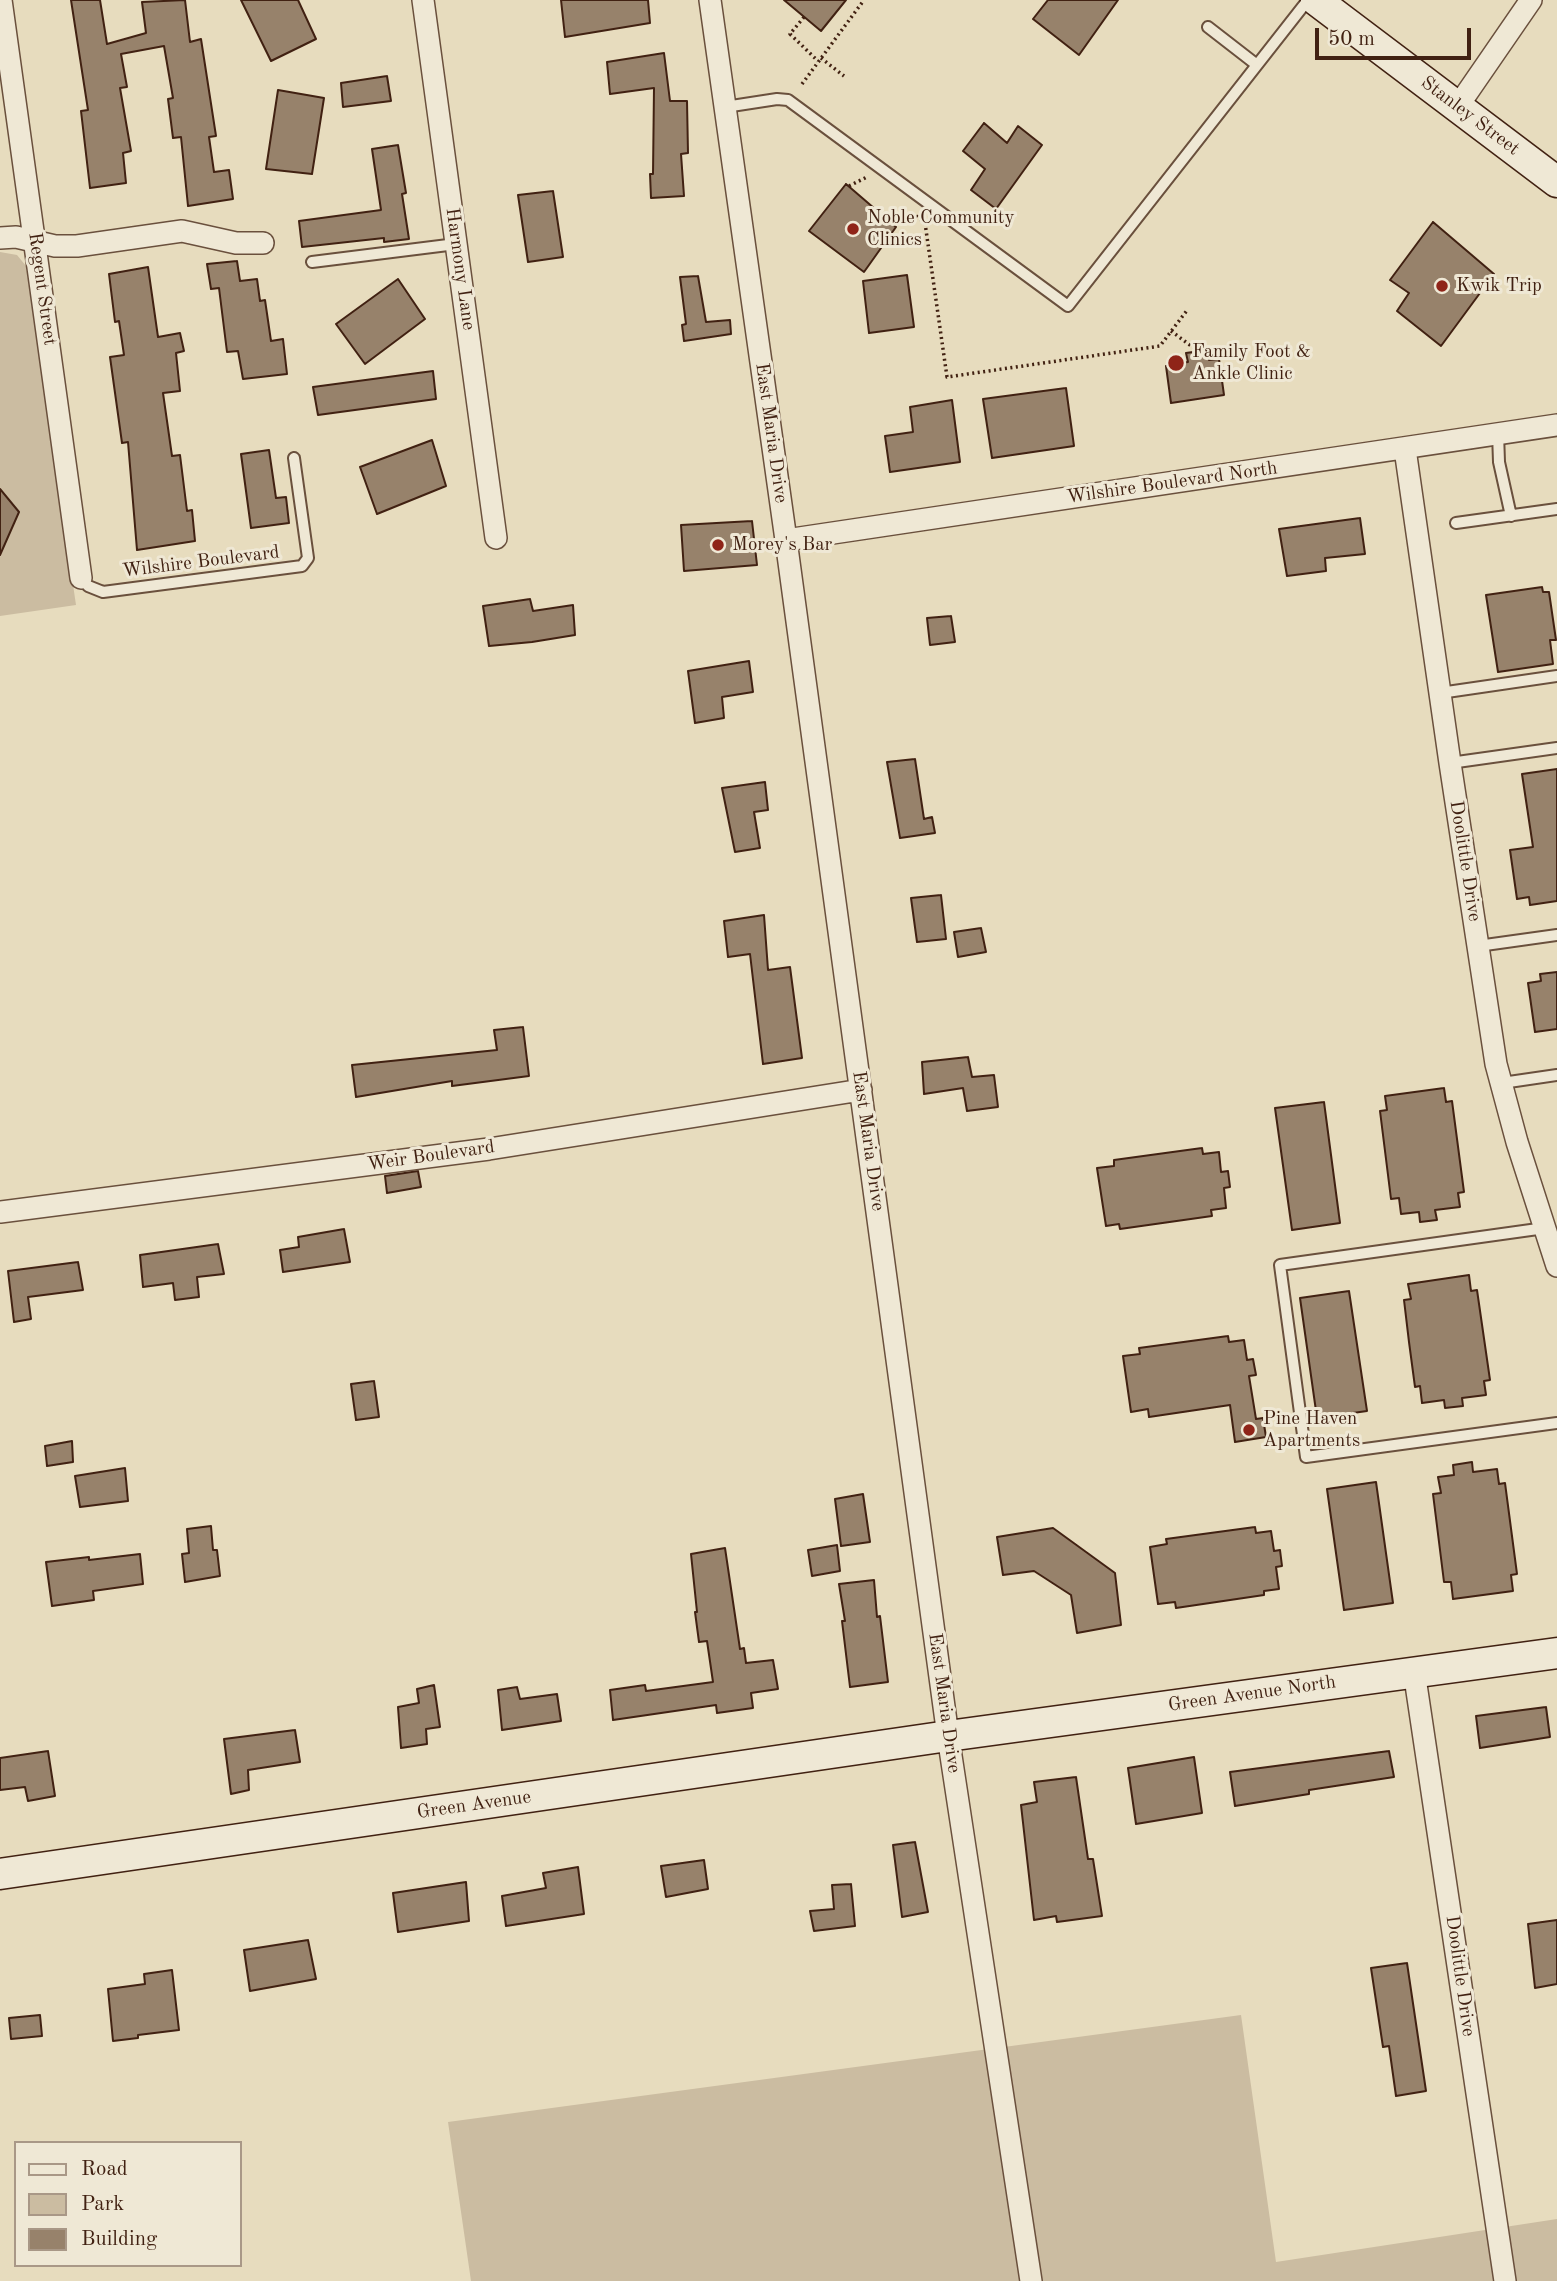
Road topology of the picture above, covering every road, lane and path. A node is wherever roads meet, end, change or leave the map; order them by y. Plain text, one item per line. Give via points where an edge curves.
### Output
1 (1, 0) edge
2 (423, 0) edge
3 (710, 0) edge
4 (864, 0) edge
5 (1308, 0) edge
6 (1316, 0) edge
7 (1531, 0) edge
8 (804, 17) dead end
9 (1208, 27) dead end
10 (820, 60) junction
11 (1257, 65) junction
12 (844, 76) dead end
13 (802, 84) dead end
14 (1458, 106) junction
15 (724, 107) junction
16 (856, 169) dead end
17 (1557, 182) edge
18 (849, 186) dead end
19 (915, 216) dead end
20 (0, 238) edge
21 (36, 242) junction
22 (262, 243) dead end
23 (456, 244) junction
24 (312, 262) dead end
25 (1188, 309) dead end
26 (1171, 331) junction
27 (1198, 351) dead end
28 (1557, 425) edge
29 (1498, 433) junction
30 (1405, 449) junction
31 (294, 458) dead end
32 (1557, 509) edge
33 (1511, 516) junction
34 (1456, 523) dead end
35 (496, 538) dead end
36 (786, 540) junction
37 (81, 578) joint
38 (1557, 676) edge
39 (1440, 693) junction
40 (1557, 748) edge
41 (1450, 763) junction
42 (1557, 935) edge
43 (1478, 946) junction
44 (1557, 1075) edge
45 (1502, 1083) junction
46 (861, 1090) junction
47 (0, 1212) edge
48 (1545, 1228) junction
49 (1557, 1266) edge
50 (1557, 1423) edge
51 (1557, 1653) edge
52 (1414, 1671) junction
53 (948, 1736) junction
54 (0, 1874) edge
55 (1031, 2281) edge
56 (1505, 2281) edge

1 - 21 street, Regent Street
2 - 23 street, Harmony Lane
3 - 15 street, East Maria Drive
4 - 10 path
5 - 11 lane
6 - 14 street, Stanley Street
7 - 14 street
8 - 10 path via 790,34
9 - 11 lane
10 - 12 path
10 - 13 path
11 - 15 lane via 1068,306 788,100
14 - 17 street, Stanley Street
15 - 36 street, East Maria Drive
16 - 18 path via 867,177
19 - 26 path via 925,223 947,377 1160,346
20 - 21 street
21 - 22 street via 78,246 182,231 236,243
21 - 37 street, Regent Street
23 - 24 lane
23 - 35 street, Harmony Lane
25 - 26 path
26 - 27 path
28 - 29 street, Wilshire Boulevard North
29 - 30 street, Wilshire Boulevard North
29 - 33 lane
30 - 36 street, Wilshire Boulevard North
30 - 39 street, Doolittle Drive
31 - 37 lane, Wilshire Boulevard via 308,558 302,566 103,592
32 - 33 lane
33 - 34 lane
36 - 46 street, East Maria Drive
38 - 39 lane
39 - 41 street, Doolittle Drive
40 - 41 lane
41 - 43 street, Doolittle Drive
42 - 43 lane
43 - 45 street, Doolittle Drive
44 - 45 lane
45 - 48 street, Doolittle Drive
46 - 47 street, Weir Boulevard via 489,1149
46 - 53 street, East Maria Drive
48 - 49 street, Doolittle Drive
48 - 50 lane via 1280,1265 1306,1457
51 - 52 street, Green Avenue North
52 - 53 street, Green Avenue North
52 - 56 street, Doolittle Drive
53 - 54 street, Green Avenue
53 - 55 street, East Maria Drive

